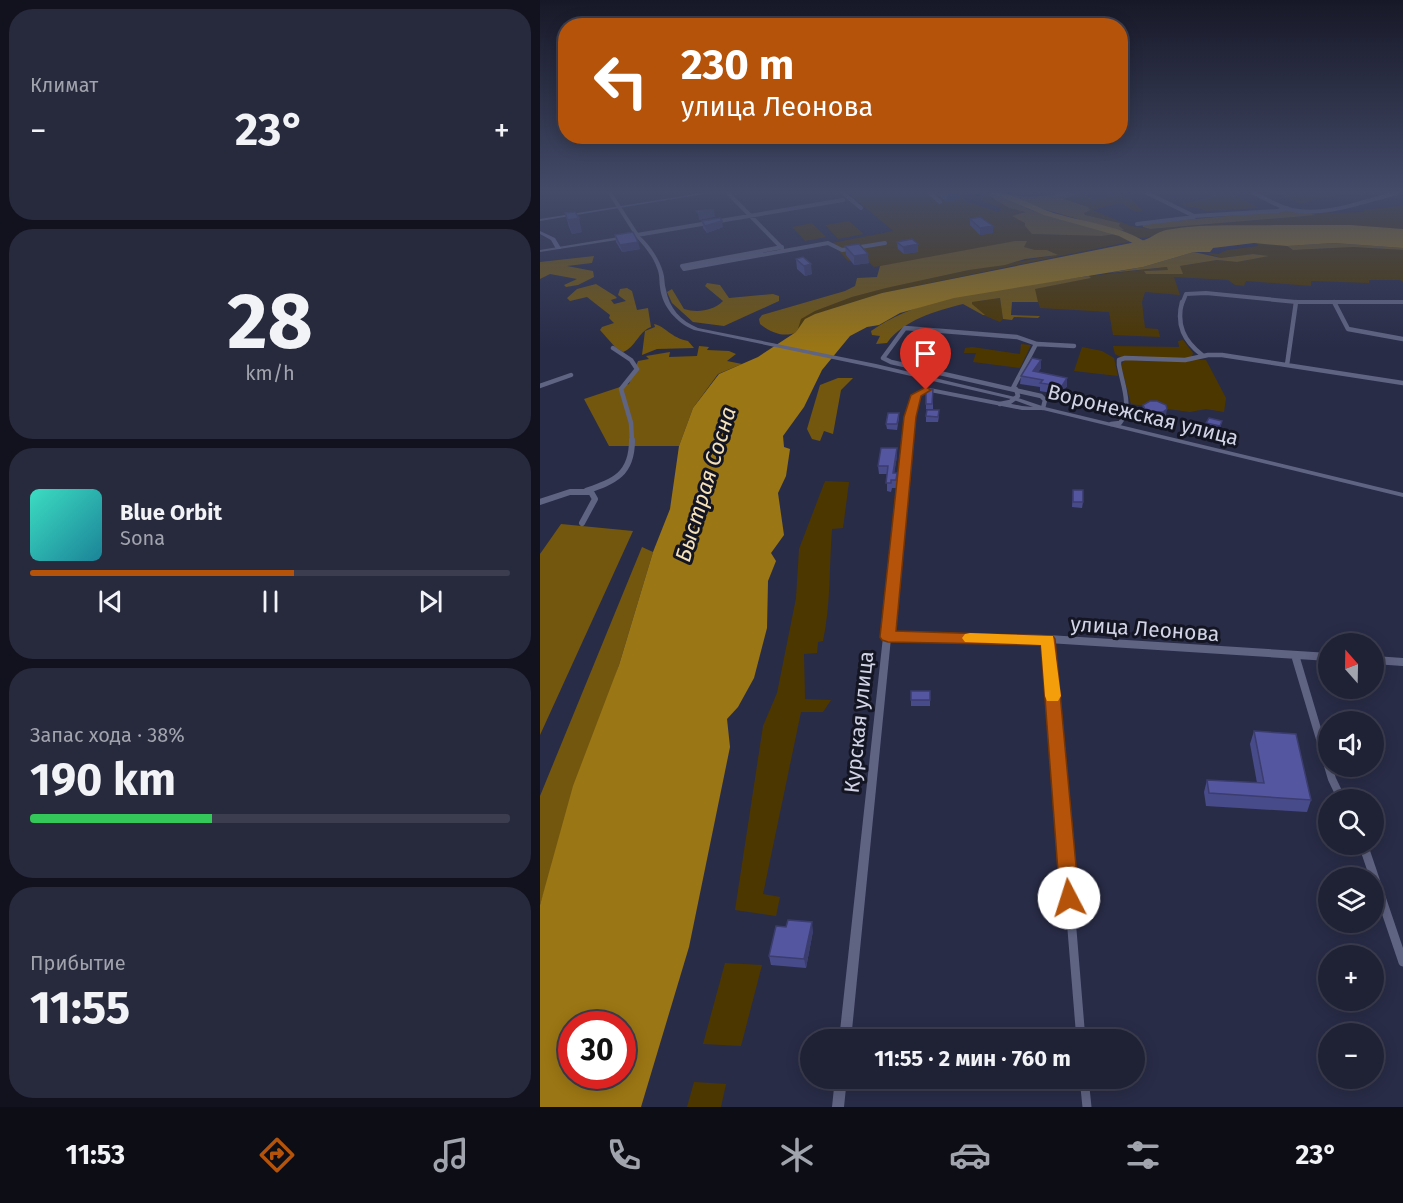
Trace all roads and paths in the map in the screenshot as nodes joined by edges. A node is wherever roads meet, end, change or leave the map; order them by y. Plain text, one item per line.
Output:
1 (556, 245) edge
2 (577, 245) edge
3 (644, 245) edge
4 (779, 245) edge
5 (816, 245) edge
6 (831, 245) edge
7 (875, 245) edge
8 (558, 248) junction
9 (783, 249) junction
10 (540, 251) edge
11 (1296, 302) junction
12 (1334, 302) junction
13 (1403, 302) edge
14 (1403, 339) edge
15 (1036, 344) junction
16 (1074, 346) dead end
17 (613, 348) dead end
18 (1202, 355) junction
19 (1287, 365) junction
20 (571, 375) dead end
21 (1403, 382) edge
22 (540, 386) edge
23 (1015, 388) junction
24 (1013, 398) junction
25 (1000, 404) junction
26 (1043, 408) junction
27 (1111, 424) junction
28 (586, 491) junction
29 (1403, 495) edge
30 (540, 502) edge
31 (582, 523) dead end
32 (888, 637) junction
33 (1048, 639) junction
34 (1295, 655) junction
35 (1318, 656) edge
36 (1384, 661) edge
37 (1403, 662) edge
38 (1337, 789) edge
39 (1368, 855) edge
40 (1403, 962) edge
41 (846, 1029) edge
42 (1080, 1029) edge
43 (840, 1089) edge
44 (1085, 1089) edge
45 (838, 1107) edge
46 (1087, 1107) edge

1 - 8 main road
2 - 8 street
3 - 24 street, Воронежская улица
4 - 9 street
5 - 9 street
6 - 7 street
8 - 10 street
9 - 9 street
11 - 12 street
11 - 18 street
11 - 19 street
12 - 13 street
12 - 14 street
15 - 16 street
15 - 23 street
15 - 23 street
17 - 28 street
18 - 19 street
18 - 27 street
19 - 21 street
20 - 22 street
23 - 24 street
23 - 26 street
24 - 25 street
24 - 26 street, Воронежская улица
25 - 26 street, Курская улица
25 - 32 street, Курская улица
26 - 27 street, Воронежская улица
27 - 29 street, Воронежская улица
28 - 30 street
28 - 31 street
32 - 33 street, улица Леонова
32 - 41 street, Курская улица
33 - 34 street, улица Леонова
33 - 42 street
34 - 35 street, улица Леонова
34 - 38 street
36 - 37 street
39 - 40 street
43 - 45 street
44 - 46 street

